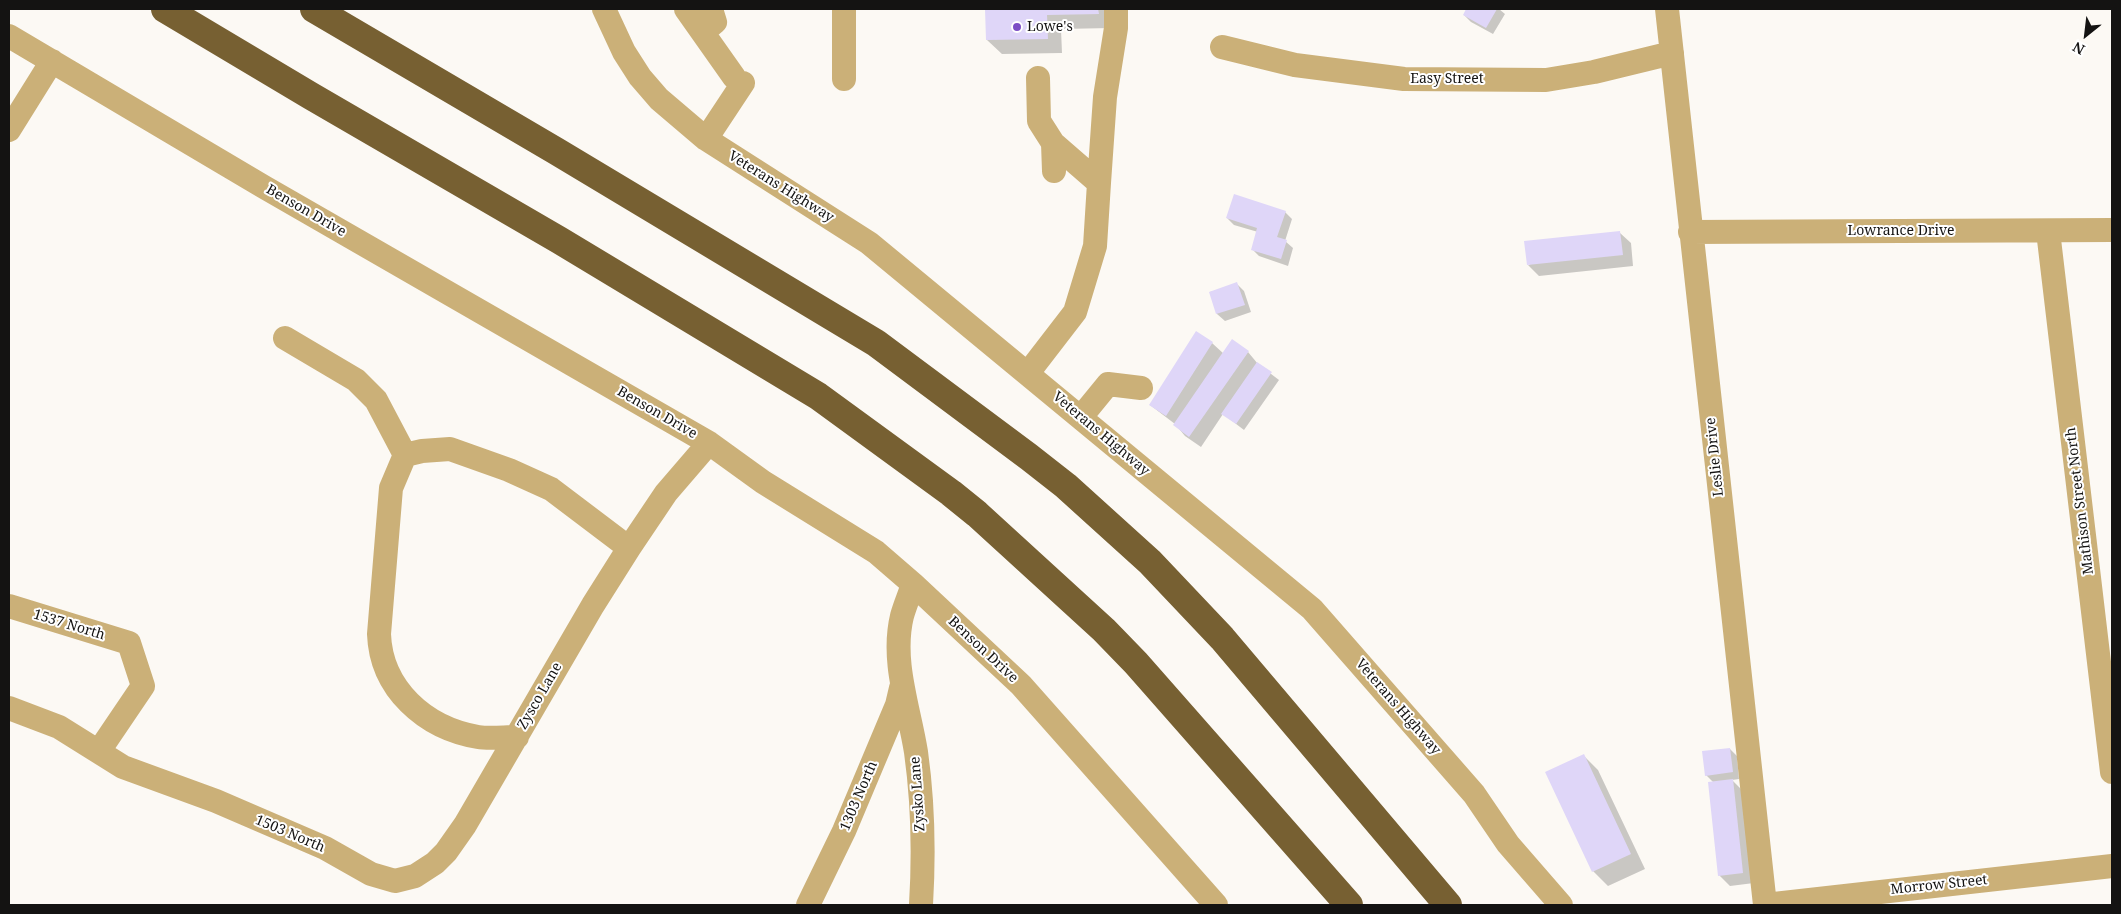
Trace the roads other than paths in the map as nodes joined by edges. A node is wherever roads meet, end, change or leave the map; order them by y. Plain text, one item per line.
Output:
1 (150, 9) edge
2 (165, 9) edge
3 (314, 9) edge
4 (604, 9) edge
5 (686, 9) edge
6 (711, 9) edge
7 (844, 9) edge
8 (1116, 9) edge
9 (1667, 9) edge
10 (702, 32) junction
11 (9, 36) edge
12 (1222, 47) dead end
13 (1672, 53) junction
14 (52, 61) junction
15 (256, 62) junction
16 (1038, 78) dead end
17 (844, 79) dead end
18 (9, 130) edge
19 (706, 139) junction
20 (1054, 143) junction
21 (1054, 171) dead end
22 (1099, 183) junction
23 (2048, 230) junction
24 (2112, 230) edge
25 (1690, 232) junction
26 (285, 338) dead end
27 (1028, 373) junction
28 (1141, 388) dead end
29 (1081, 416) junction
30 (709, 443) junction
31 (405, 455) junction
32 (629, 548) junction
33 (913, 584) junction
34 (9, 606) edge
35 (902, 683) junction
36 (11, 711) edge
37 (516, 737) junction
38 (99, 751) junction
39 (2112, 772) edge
40 (2112, 866) edge
41 (808, 905) edge
42 (921, 905) edge
43 (1216, 905) edge
44 (1350, 905) edge
45 (1448, 905) edge
46 (1561, 905) edge
47 (1765, 905) edge

1 - 15 highway
2 - 15 highway
3 - 45 highway
4 - 19 street, Veterans Highway
5 - 10 street
6 - 10 street
7 - 17 street
8 - 22 street
9 - 13 street, Leslie Drive
10 - 19 street
11 - 14 street, Benson Drive
12 - 13 street, Easy Street
13 - 25 street, Leslie Drive
14 - 18 street
14 - 30 street, Benson Drive
15 - 44 highway
16 - 20 street
19 - 27 street, Veterans Highway
20 - 21 street
20 - 22 street
22 - 27 street
23 - 24 street, Lowrance Drive
23 - 25 street, Lowrance Drive
23 - 39 street, Mathison Street North
25 - 47 street, Leslie Drive
26 - 31 street
27 - 29 street, Veterans Highway
28 - 29 street
29 - 46 street, Veterans Highway
30 - 32 street, Zysco Lane
30 - 33 street, Benson Drive
31 - 32 street
31 - 37 street, Zysco Lane
32 - 37 street, Zysco Lane
33 - 35 street
33 - 43 street, Benson Drive
34 - 38 street, 1537 North
35 - 41 street, 1303 North
35 - 42 street, Zysko Lane
36 - 38 street, 1503 North
37 - 38 street, 1503 North
40 - 47 street, Morrow Street

